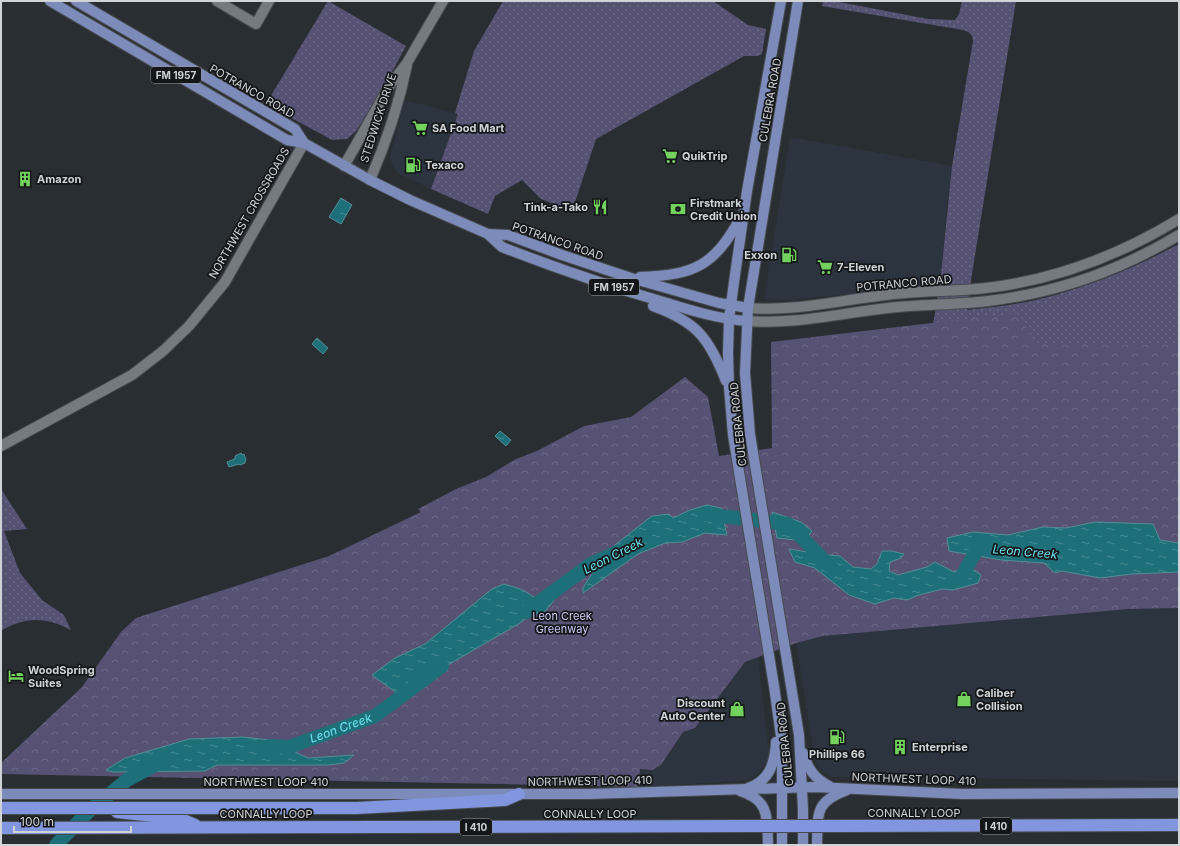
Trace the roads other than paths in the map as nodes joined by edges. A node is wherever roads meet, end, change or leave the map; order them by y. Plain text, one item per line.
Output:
1 (50, 1) edge
2 (76, 1) edge
3 (217, 1) edge
4 (269, 1) edge
5 (781, 1) edge
6 (798, 1) edge
7 (441, 2) edge
8 (407, 63) junction
9 (304, 143) junction
10 (344, 166) junction
11 (370, 180) junction
12 (745, 210) junction
13 (1179, 219) edge
14 (488, 234) junction
15 (1179, 235) edge
16 (1132, 245) junction
17 (1138, 257) junction
18 (631, 278) junction
19 (987, 288) junction
20 (628, 292) junction
21 (989, 301) junction
22 (731, 306) junction
23 (748, 308) junction
24 (729, 319) junction
25 (747, 321) junction
26 (729, 387) junction
27 (1, 446) edge
28 (778, 718) junction
29 (800, 743) junction
30 (831, 787) junction
31 (782, 788) junction
32 (802, 788) junction
33 (851, 789) junction
34 (736, 790) junction
35 (1179, 793) edge
36 (1, 794) edge
37 (519, 794) junction
38 (1, 808) edge
39 (179, 823) junction
40 (1179, 826) edge
41 (1, 828) edge
42 (768, 845) edge
43 (782, 845) edge
44 (803, 845) edge
45 (817, 845) edge

1 - 9 main road, FM 1957
2 - 9 main road, POTRANCO ROAD / FM 1957
3 - 4 street
5 - 12 main road, CULEBRA ROAD
6 - 23 main road, CULEBRA ROAD
7 - 8 street, STEDWICK DRIVE
8 - 10 street, STEDWICK DRIVE
8 - 11 street, STEDWICK DRIVE
9 - 10 main road, FM 1957
9 - 27 street, NORTHWEST CROSSROADS
10 - 11 main road, FM 1957
11 - 14 main road, FM 1957
12 - 18 main road
12 - 22 main road, CULEBRA ROAD
13 - 16 street, POTRANCO ROAD
14 - 18 main road, POTRANCO ROAD / FM 1957
14 - 20 main road, FM 1957
15 - 17 street
16 - 17 street
16 - 19 street, POTRANCO ROAD
17 - 21 street
18 - 22 main road, POTRANCO ROAD / FM 1957
19 - 21 street
19 - 23 street, POTRANCO ROAD
20 - 24 main road, FM 1957
20 - 26 main road
21 - 25 street
22 - 23 main road, POTRANCO ROAD / FM 1957
22 - 24 main road, CULEBRA ROAD
23 - 25 main road, CULEBRA ROAD
24 - 25 main road, FM 1957
24 - 26 main road, CULEBRA ROAD
25 - 29 main road, CULEBRA ROAD
26 - 28 main road, CULEBRA ROAD
28 - 31 main road, CULEBRA ROAD
28 - 34 main road
29 - 30 main road
29 - 32 main road, CULEBRA ROAD
30 - 32 main road, NORTHWEST LOOP 410
30 - 33 main road, NORTHWEST LOOP 410
31 - 32 main road, NORTHWEST LOOP 410
31 - 34 main road, NORTHWEST LOOP 410
31 - 43 main road, CULEBRA ROAD
32 - 44 main road, CULEBRA ROAD
33 - 35 main road, NORTHWEST LOOP 410
33 - 45 main road
34 - 37 main road, NORTHWEST LOOP 410
34 - 42 main road
36 - 37 main road, NORTHWEST LOOP 410
37 - 38 highway, bridge
38 - 39 highway, bridge
39 - 40 highway, CONNALLY LOOP / I 410, bridge
39 - 41 highway

